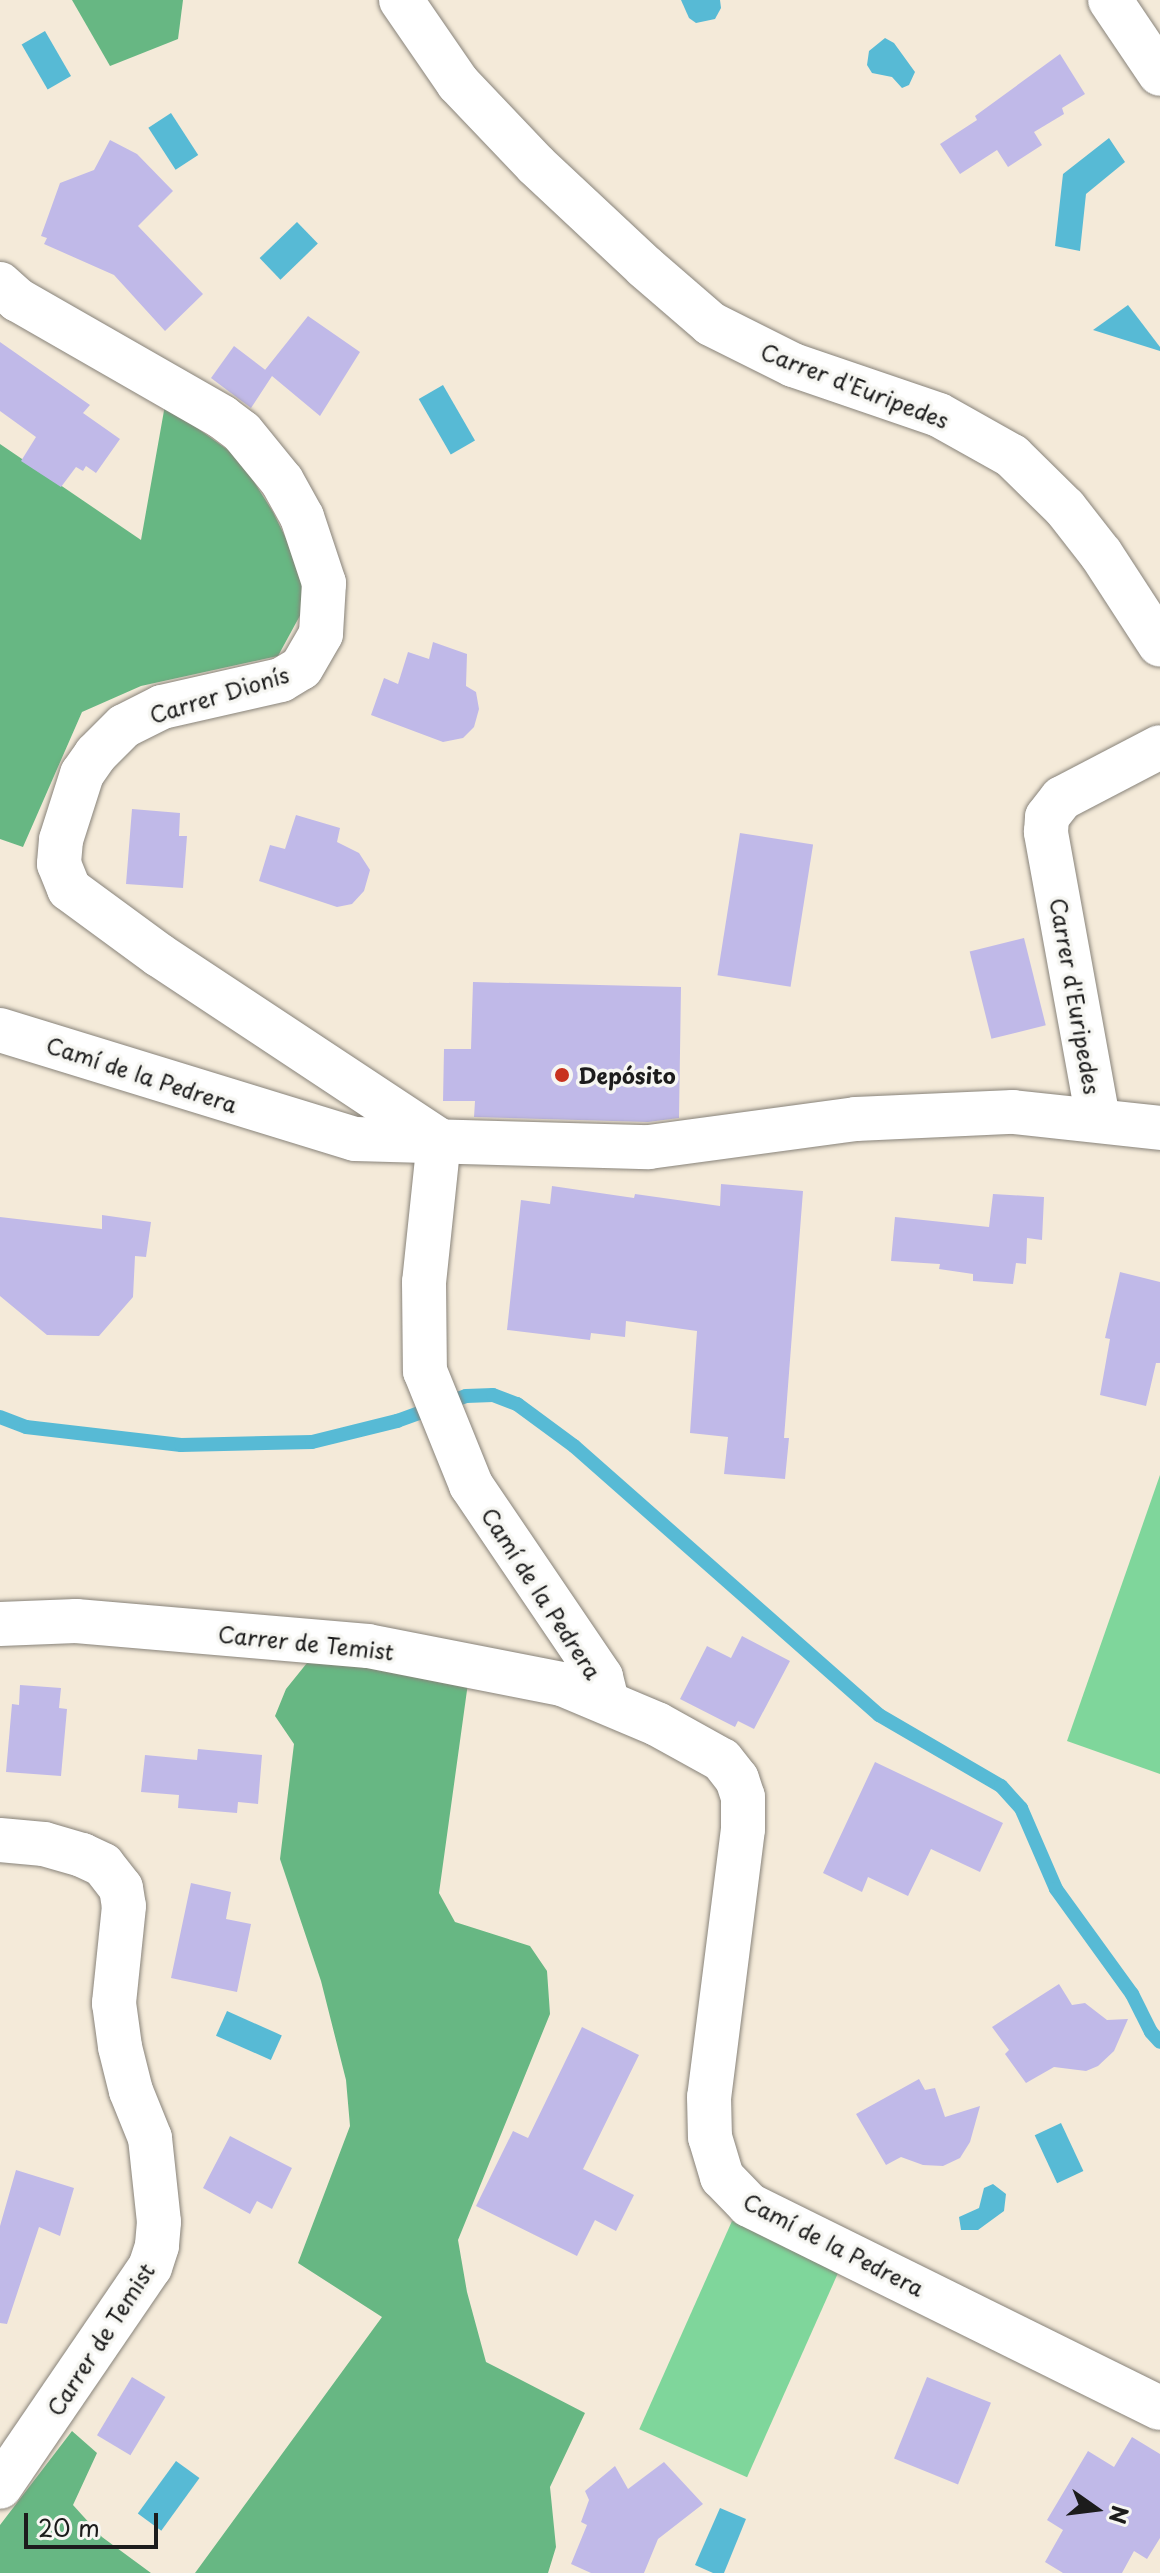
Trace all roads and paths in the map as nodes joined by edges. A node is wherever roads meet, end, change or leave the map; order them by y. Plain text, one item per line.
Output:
1 (401, 0) edge
2 (1110, 0) edge
3 (1160, 74) edge
4 (0, 284) edge
5 (1160, 645) edge
6 (1160, 747) edge
7 (0, 1030) edge
8 (1098, 1119) junction
9 (1160, 1128) edge
10 (439, 1140) junction
11 (0, 1624) edge
12 (607, 1701) junction
13 (0, 1840) edge
14 (1160, 2408) edge
15 (0, 2487) edge

1 - 5 street, Carrer d'Euripedes
2 - 3 street
4 - 10 street, Carrer Dionís
6 - 8 street, Carrer d'Euripedes
7 - 10 street, Camí de la Pedrera
8 - 9 street
8 - 10 street
10 - 12 street, Camí de la Pedrera
11 - 12 street, Carrer de Temist
12 - 14 street, Camí de la Pedrera
13 - 15 street, Carrer de Temist

